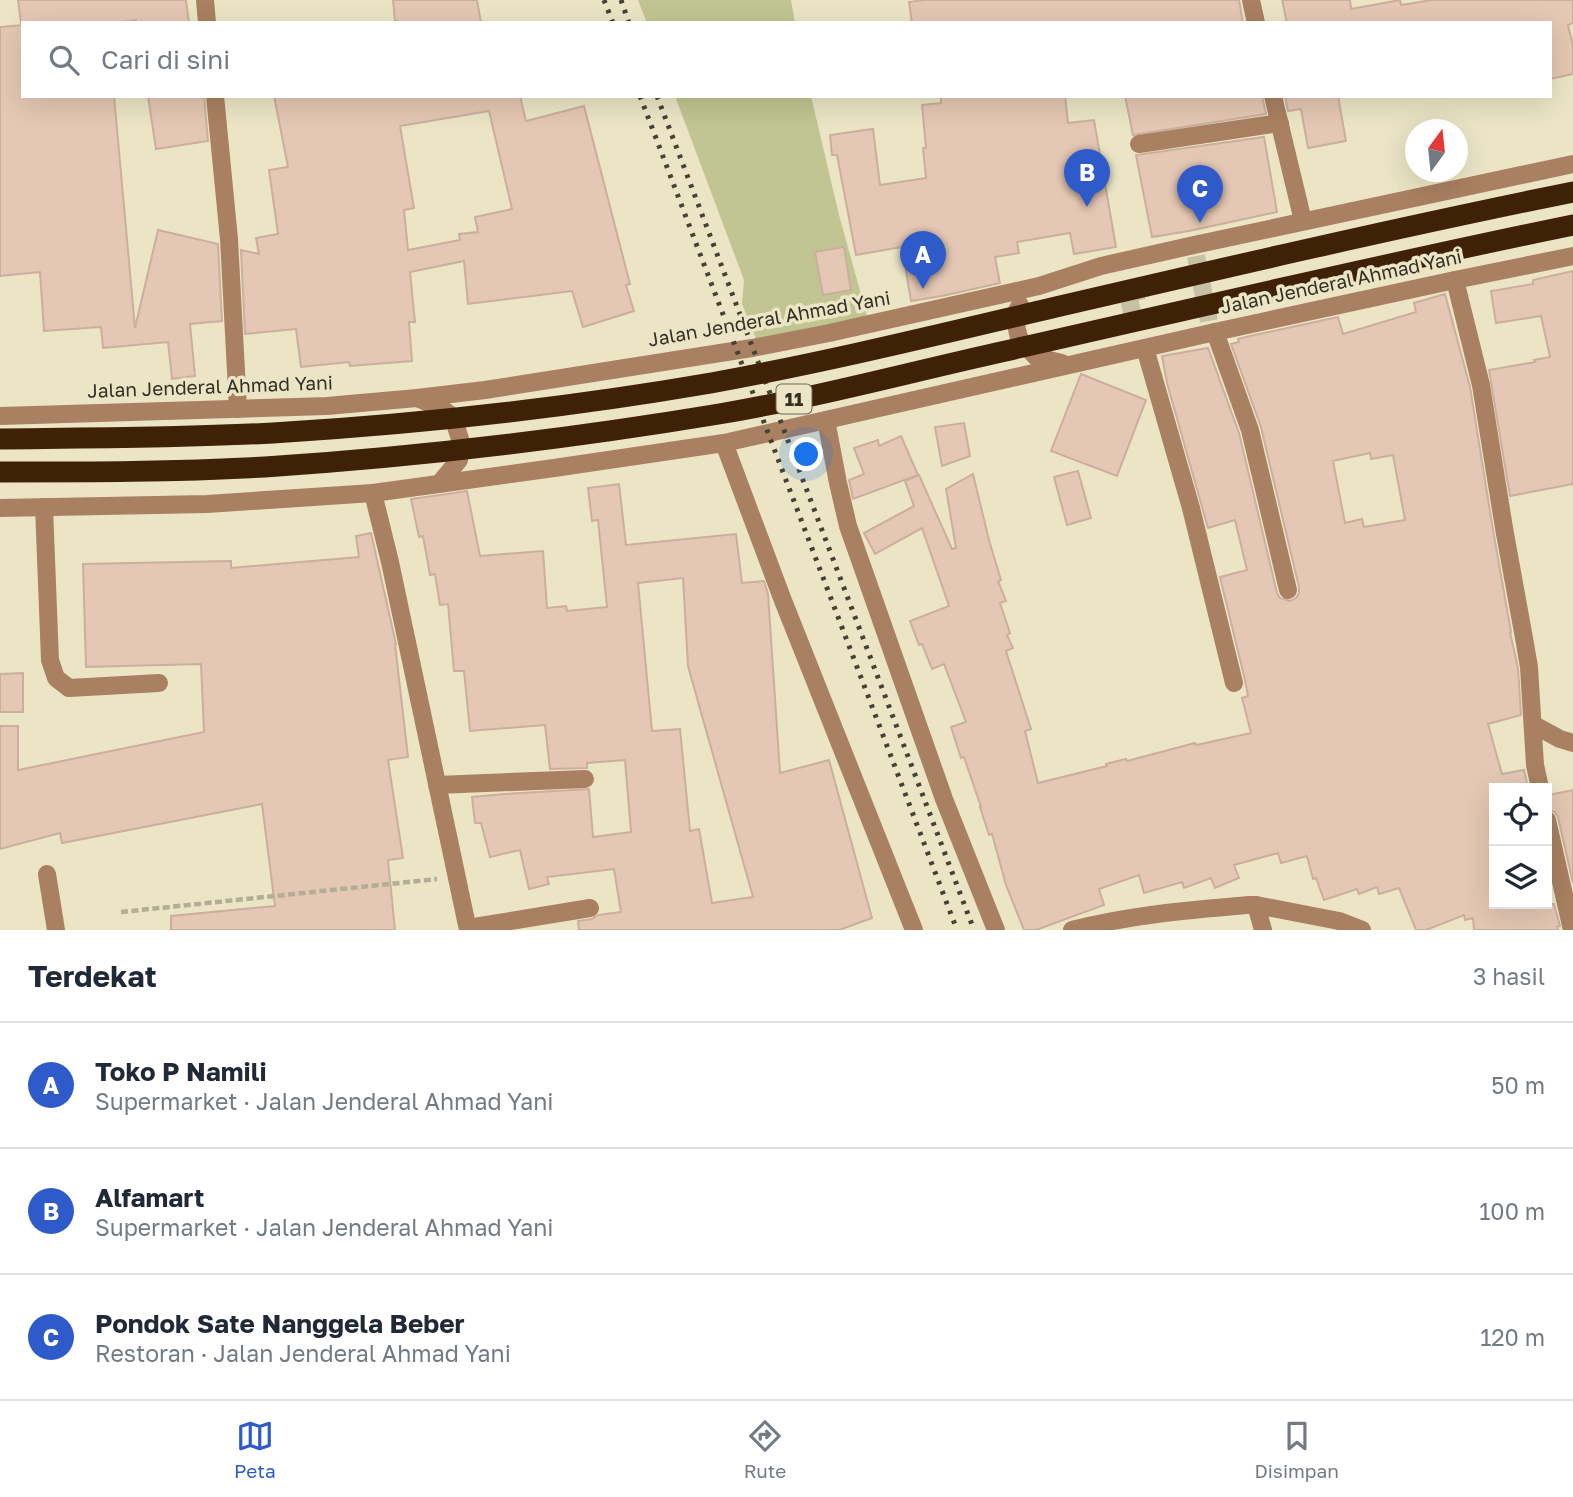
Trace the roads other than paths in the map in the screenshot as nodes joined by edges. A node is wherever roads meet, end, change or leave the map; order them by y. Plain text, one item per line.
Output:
1 (205, 0) edge
2 (1251, 0) edge
3 (207, 21) edge
4 (1256, 21) edge
5 (215, 98) edge
6 (1274, 98) edge
7 (1280, 123) junction
8 (1139, 144) dead end
9 (1573, 164) edge
10 (1573, 192) edge
11 (1303, 221) junction
12 (1573, 225) edge
13 (1573, 256) edge
14 (1455, 280) junction
15 (1039, 286) junction
16 (1212, 329) junction
17 (1141, 345) junction
18 (1069, 365) junction
19 (417, 398) junction
20 (239, 409) junction
21 (0, 415) edge
22 (826, 420) junction
23 (0, 439) edge
24 (724, 443) junction
25 (0, 472) edge
26 (439, 484) junction
27 (373, 493) junction
28 (44, 507) junction
29 (0, 508) edge
30 (1288, 590) dead end
31 (159, 683) dead end
32 (1234, 683) dead end
33 (1534, 725) junction
34 (1573, 743) edge
35 (584, 779) dead end
36 (1539, 783) edge
37 (437, 785) junction
38 (1552, 842) edge
39 (47, 874) dead end
40 (1256, 905) junction
41 (590, 908) dead end
42 (468, 929) edge
43 (56, 930) edge
44 (914, 930) edge
45 (996, 930) edge
46 (1072, 930) edge
47 (1263, 930) edge
48 (1362, 930) edge
49 (1572, 930) edge

1 - 3 street
2 - 4 street
5 - 20 street
6 - 7 street
7 - 8 street
7 - 11 street
9 - 11 street, Jalan Jenderal Ahmad Yani
10 - 23 highway, Jalan Jenderal Ahmad Yani / 11, bridge
11 - 15 street, Jalan Jenderal Ahmad Yani
12 - 25 highway, Jalan Jenderal Ahmad Yani / 11, bridge
13 - 14 street, Jalan Jenderal Ahmad Yani
14 - 16 street, Jalan Jenderal Ahmad Yani
14 - 33 street
15 - 18 street
15 - 19 street, Jalan Jenderal Ahmad Yani
16 - 17 street, Jalan Jenderal Ahmad Yani
16 - 30 street
17 - 18 street, Jalan Jenderal Ahmad Yani
17 - 32 street
18 - 22 street, Jalan Jenderal Ahmad Yani
19 - 20 street, Jalan Jenderal Ahmad Yani
19 - 26 street
20 - 21 street, Jalan Jenderal Ahmad Yani
22 - 24 street, Jalan Jenderal Ahmad Yani
22 - 45 street
24 - 26 street, Jalan Jenderal Ahmad Yani
24 - 44 street
26 - 27 street, Jalan Jenderal Ahmad Yani
27 - 28 street, Jalan Jenderal Ahmad Yani
27 - 37 street
28 - 29 street, Jalan Jenderal Ahmad Yani
28 - 31 street
33 - 34 street
33 - 36 street
35 - 37 street
37 - 42 street
38 - 49 street
39 - 43 street
40 - 46 street
40 - 47 street
40 - 48 street
41 - 42 street

